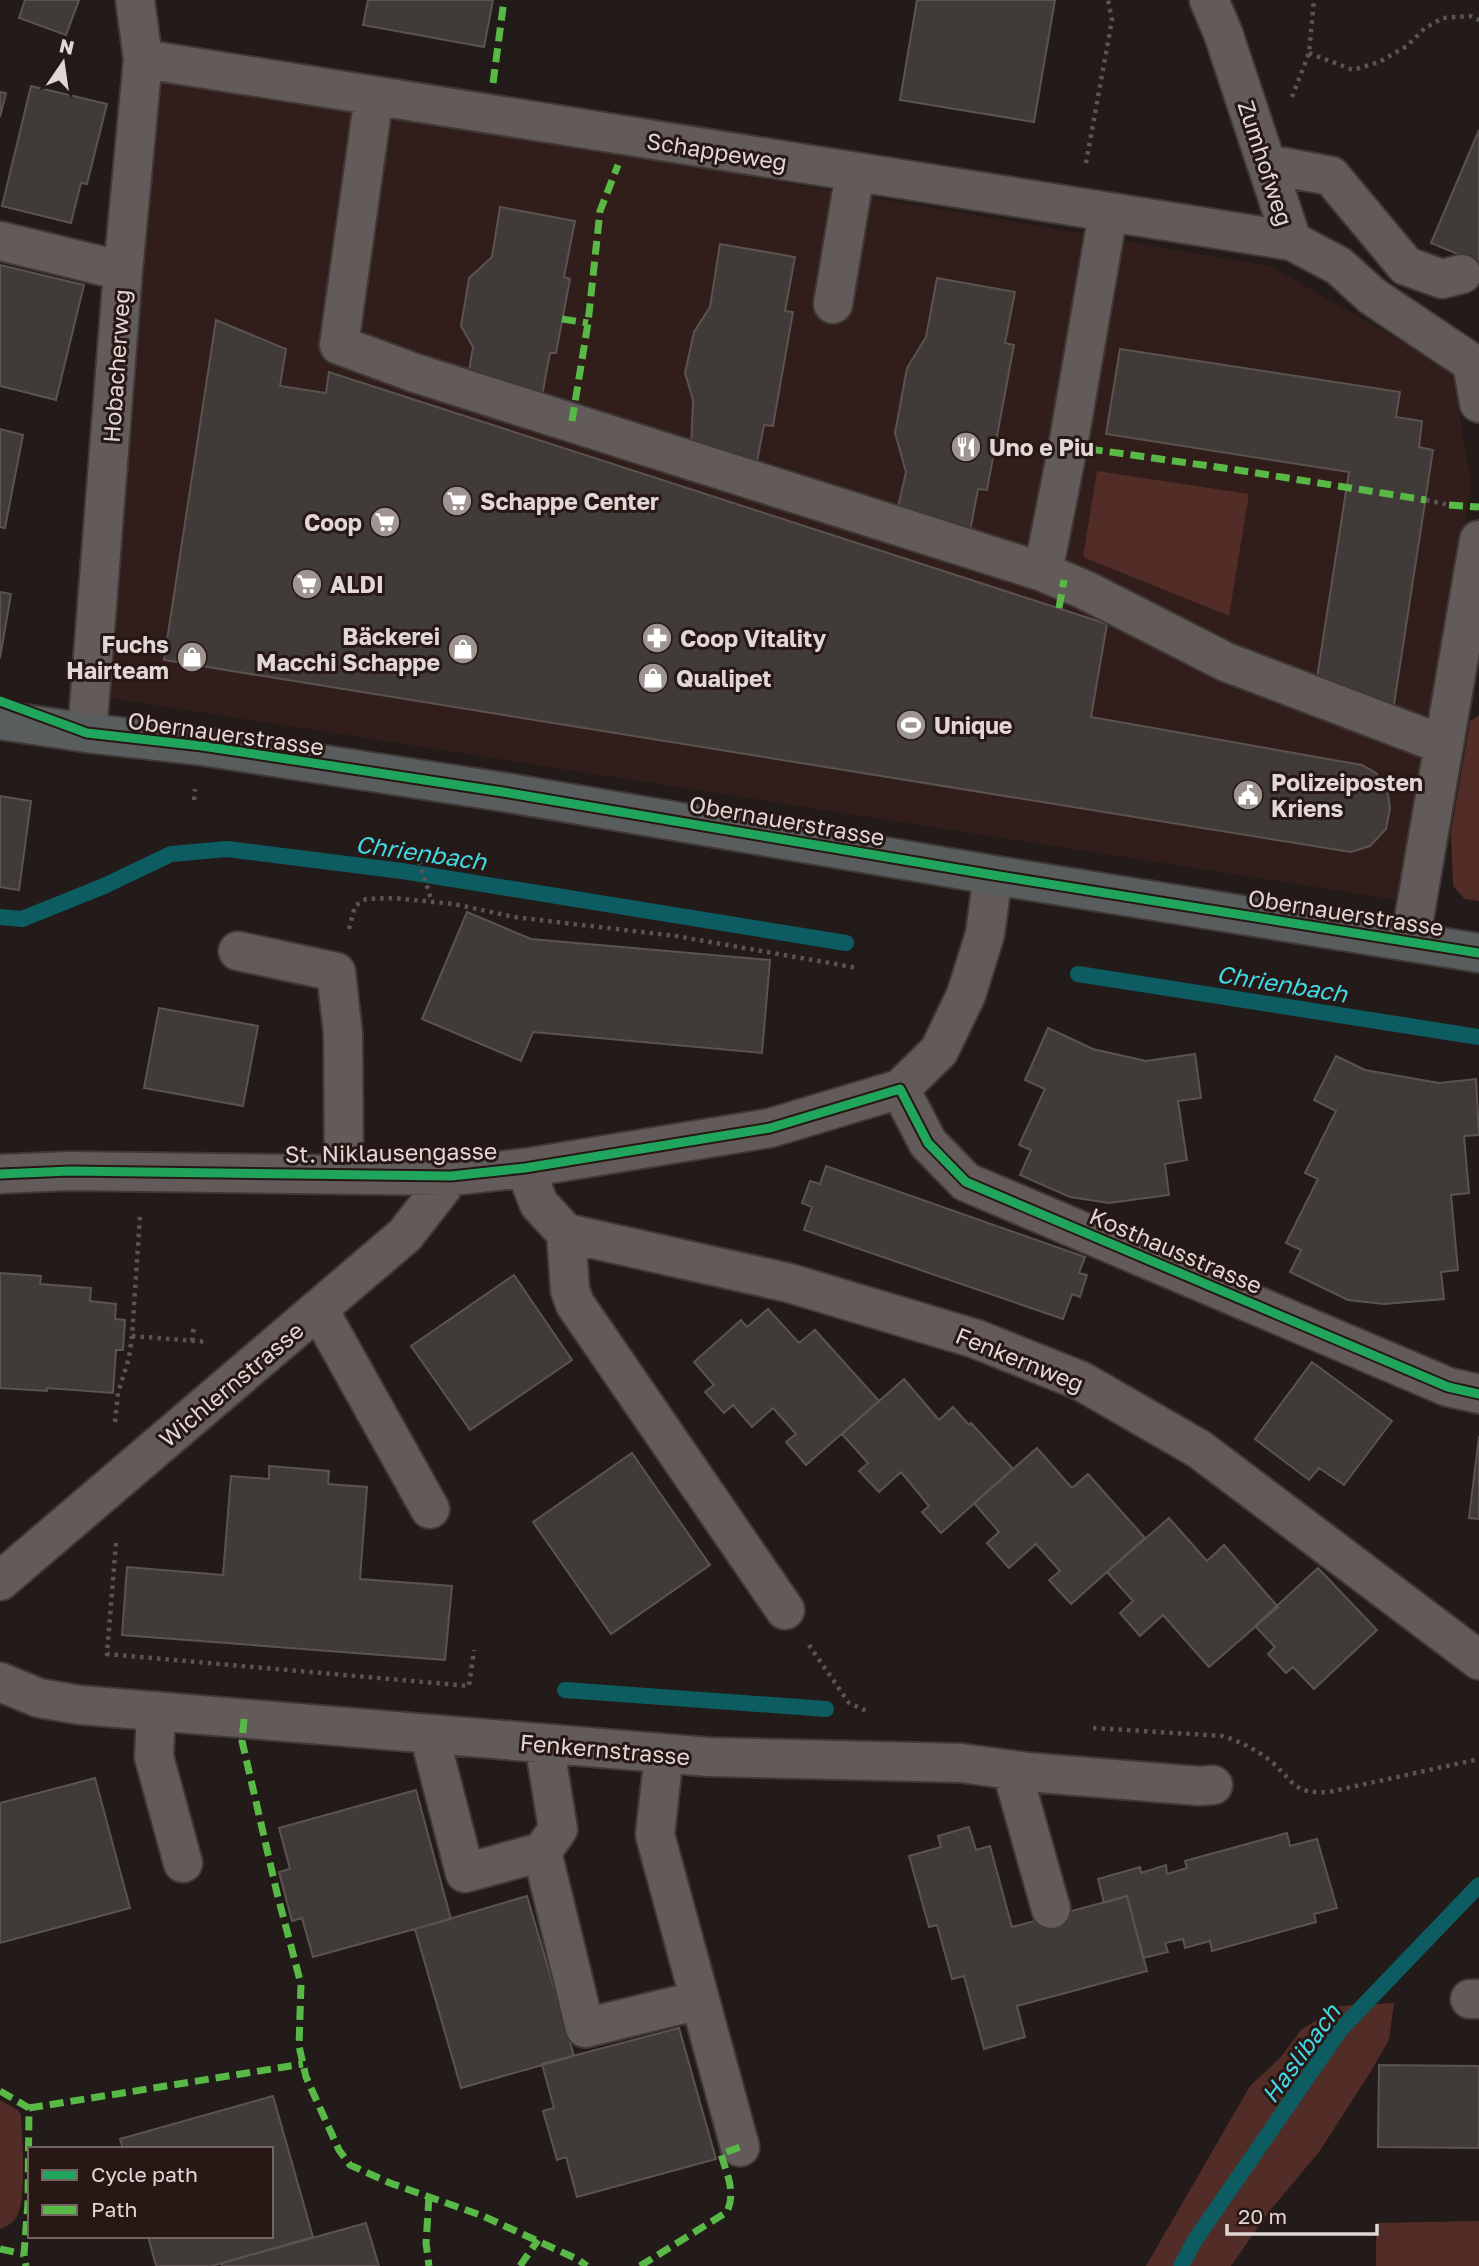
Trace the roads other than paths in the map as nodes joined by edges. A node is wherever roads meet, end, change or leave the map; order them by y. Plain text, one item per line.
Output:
1 (135, 0) edge
2 (1209, 0) edge
3 (143, 59) junction
4 (374, 96) junction
5 (1267, 164) junction
6 (855, 173) junction
7 (1108, 213) junction
8 (0, 241) edge
9 (1292, 241) junction
10 (123, 271) junction
11 (1462, 274) dead end
12 (833, 304) dead end
13 (1479, 402) edge
14 (1479, 540) edge
15 (1043, 572) junction
16 (0, 720) edge
17 (88, 733) junction
18 (1444, 745) junction
19 (993, 875) junction
20 (1410, 942) junction
21 (238, 951) dead end
22 (1479, 953) edge
23 (900, 1089) junction
24 (525, 1168) junction
25 (0, 1174) edge
26 (344, 1175) junction
27 (451, 1175) junction
28 (566, 1233) junction
29 (318, 1310) junction
30 (1479, 1394) edge
31 (430, 1508) dead end
32 (0, 1581) edge
33 (785, 1610) dead end
34 (1479, 1660) edge
35 (0, 1682) edge
36 (156, 1711) junction
37 (429, 1734) junction
38 (544, 1743) junction
39 (664, 1754) junction
40 (1012, 1771) junction
41 (1213, 1785) dead end
42 (542, 1852) junction
43 (183, 1863) dead end
44 (1051, 1909) dead end
45 (700, 2000) junction
46 (740, 2147) dead end

1 - 3 street, Hobacherweg
2 - 5 street, Zumhofweg
3 - 4 street, Schappeweg
3 - 10 street, Hobacherweg
4 - 6 street, Schappeweg
4 - 15 street
5 - 9 street, Zumhofweg
5 - 11 street
6 - 7 street, Schappeweg
6 - 12 street
7 - 9 street, Schappeweg
7 - 15 street
8 - 10 street
9 - 13 street, Zumhofweg
10 - 17 street, Hobacherweg
14 - 18 street
15 - 18 street
16 - 17 main road, Obernauerstrasse
17 - 19 main road, Obernauerstrasse
18 - 20 street
19 - 20 main road, Obernauerstrasse
19 - 23 street, St. Niklausengasse
20 - 22 main road, Obernauerstrasse
21 - 26 street
23 - 24 street, St. Niklausengasse
23 - 30 street, Kosthausstrasse
24 - 27 street, St. Niklausengasse
24 - 28 street
25 - 26 street, St. Niklausengasse
26 - 27 street, St. Niklausengasse
27 - 29 street, Wichlernstrasse
28 - 33 street
28 - 34 street, Fenkernweg
29 - 31 street
29 - 32 street, Wichlernstrasse
35 - 36 street, Fenkernstrasse
36 - 37 street, Fenkernstrasse
36 - 43 street
37 - 38 street, Fenkernstrasse
37 - 42 street
38 - 39 street, Fenkernstrasse
38 - 42 street
39 - 40 street, Fenkernstrasse
39 - 45 street
40 - 41 street, Fenkernstrasse
40 - 44 street
42 - 45 street
45 - 46 street

